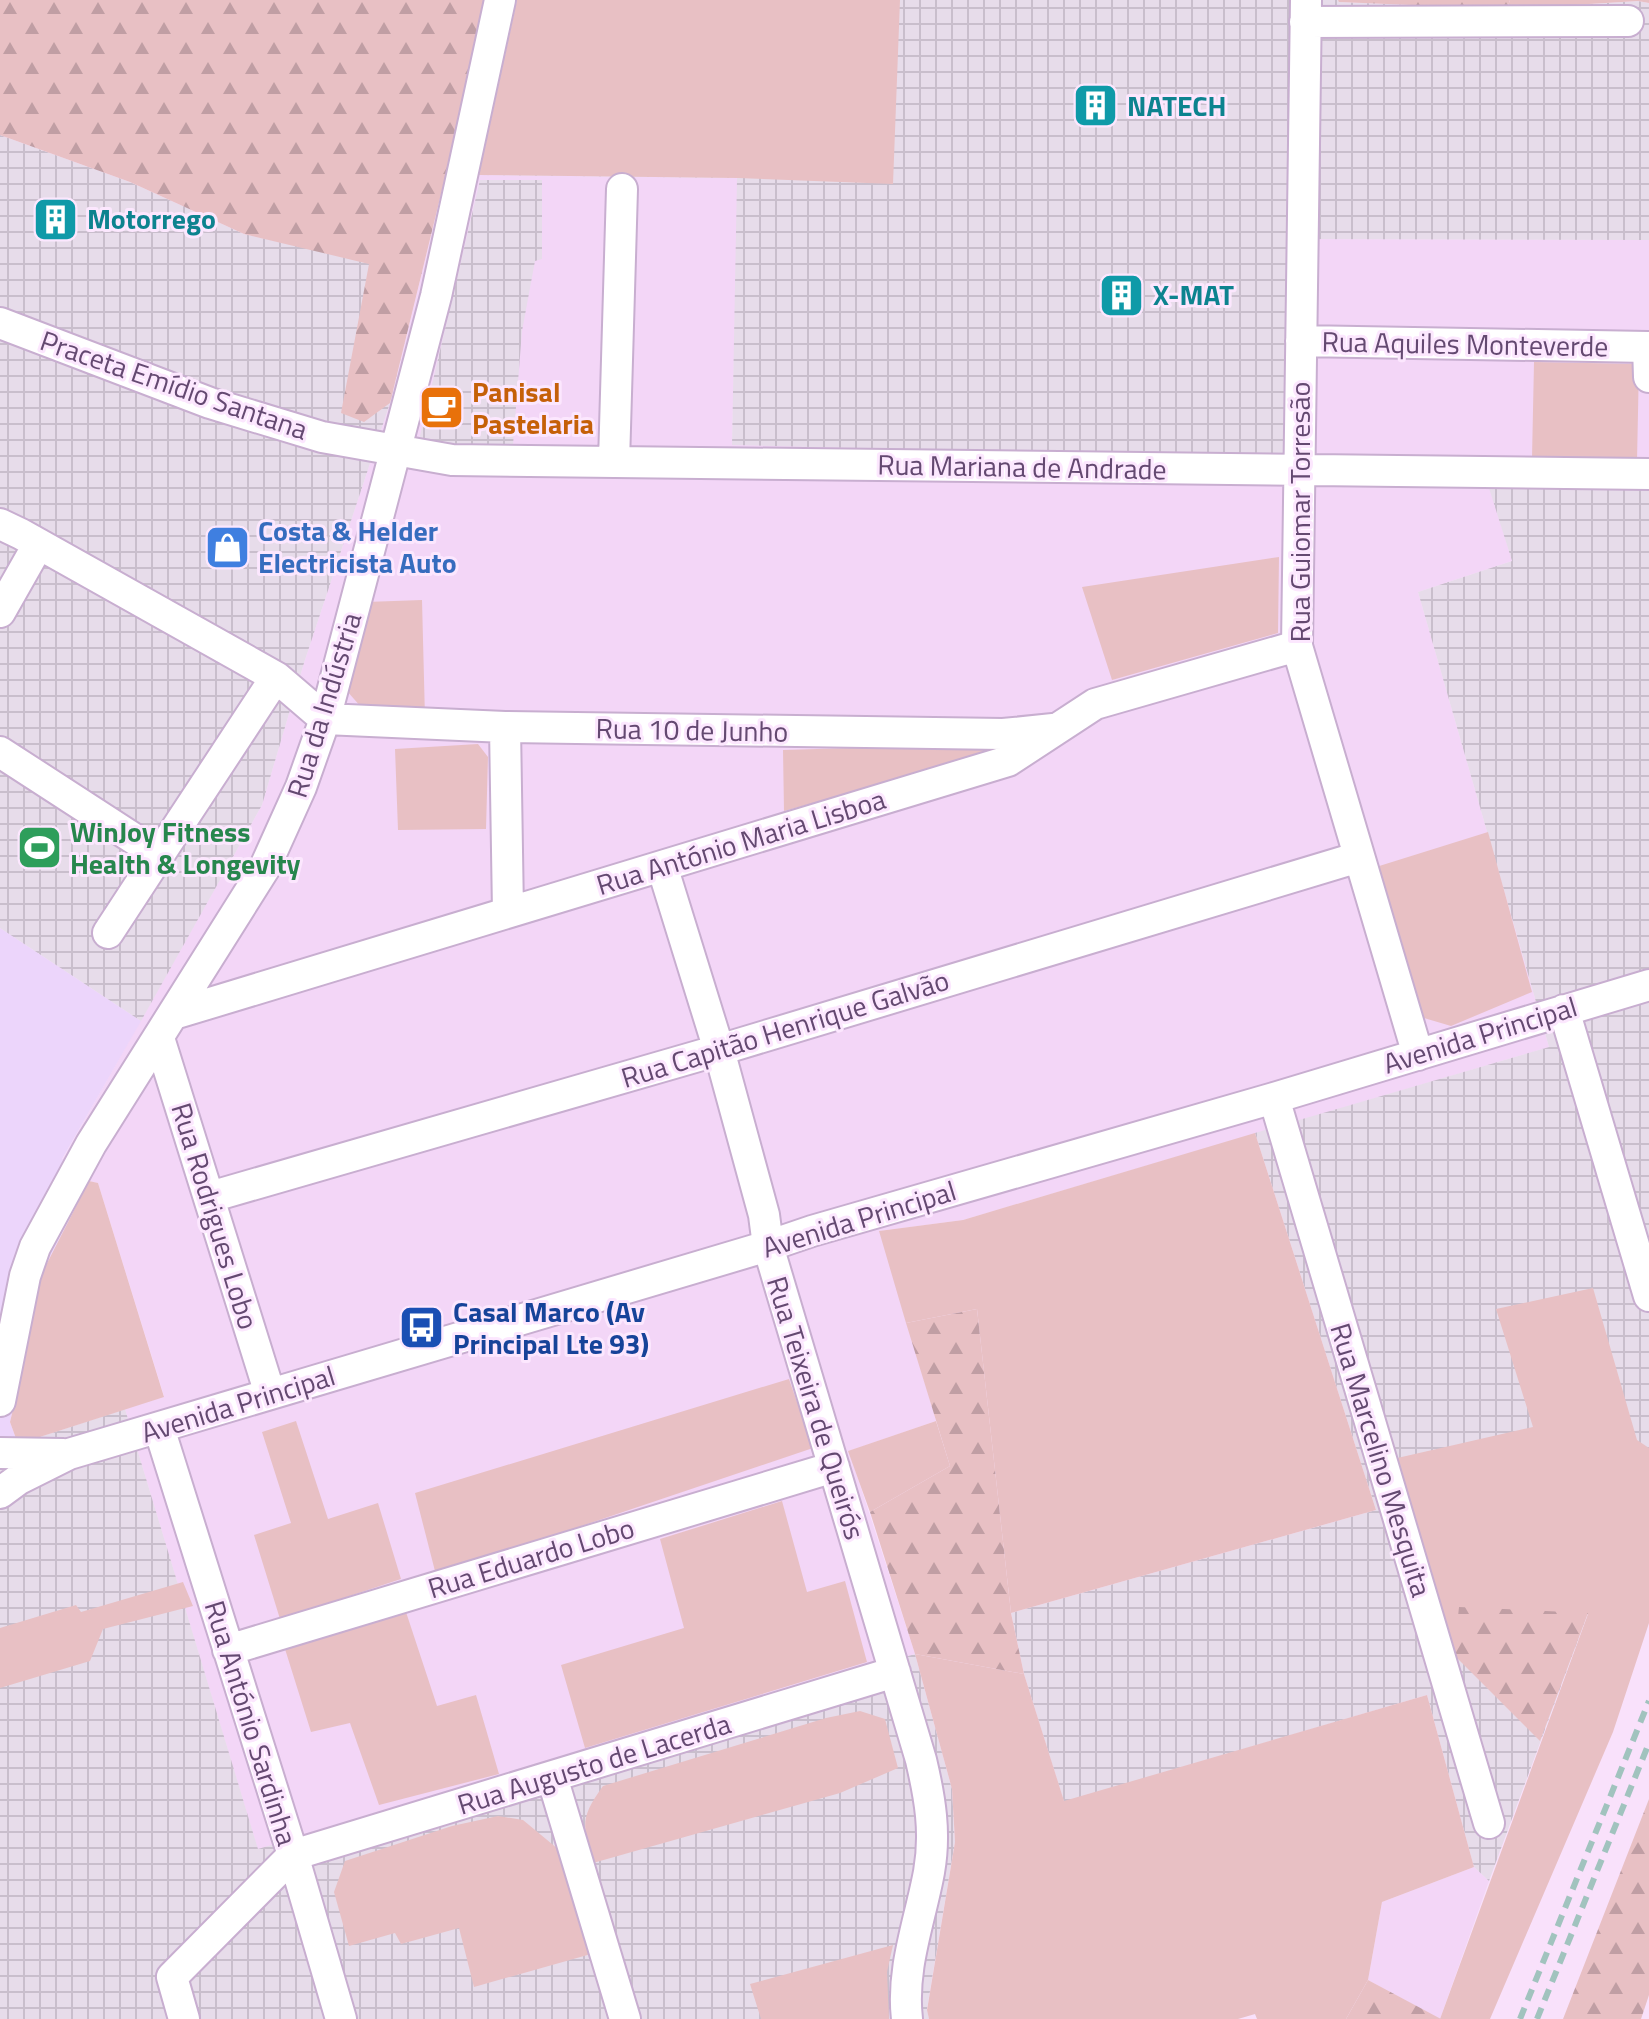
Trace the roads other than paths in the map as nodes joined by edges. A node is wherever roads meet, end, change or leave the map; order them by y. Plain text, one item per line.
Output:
1 (500, 0) edge
2 (1305, 11) edge
3 (1628, 21) dead end
4 (622, 189) dead end
5 (0, 323) edge
6 (1301, 341) junction
7 (1649, 377) edge
8 (396, 449) junction
9 (614, 462) junction
10 (1299, 471) junction
11 (1649, 474) edge
12 (0, 524) edge
13 (38, 545) junction
14 (0, 612) edge
15 (1297, 646) junction
16 (276, 677) junction
17 (325, 719) junction
18 (505, 727) junction
19 (1059, 728) junction
20 (0, 752) edge
21 (159, 855) junction
22 (1359, 857) junction
23 (662, 866) junction
24 (508, 912) junction
25 (108, 933) dead end
26 (1649, 985) edge
27 (1564, 1010) junction
28 (166, 1026) junction
29 (719, 1050) junction
30 (1418, 1055) junction
31 (1274, 1098) junction
32 (210, 1197) junction
33 (768, 1246) junction
34 (1649, 1296) edge
35 (270, 1394) junction
36 (0, 1401) edge
37 (159, 1428) junction
38 (0, 1453) edge
39 (69, 1454) junction
40 (834, 1467) junction
41 (0, 1493) edge
42 (228, 1650) junction
43 (895, 1672) junction
44 (552, 1777) junction
45 (1489, 1823) dead end
46 (293, 1855) junction
47 (184, 2019) edge
48 (341, 2019) edge
49 (625, 2019) edge
50 (907, 2019) edge

1 - 8 street, Rua da Indústria
2 - 3 street
2 - 6 street, Rua Guiomar Torresão
4 - 9 street
5 - 8 street, Praceta Emídio Santana
6 - 7 street, Rua Aquiles Monteverde
6 - 10 street, Rua Guiomar Torresão
8 - 9 street, Rua Mariana de Andrade
8 - 17 street, Rua da Indústria
9 - 10 street, Rua Mariana de Andrade
10 - 11 street, Rua Mariana de Andrade
10 - 15 street, Rua Guiomar Torresão
12 - 13 street
13 - 14 street
13 - 16 street
15 - 19 street, Rua António Maria Lisboa
15 - 22 street, Rua Guiomar Torresão
16 - 17 street
16 - 21 street
17 - 18 street, Rua 10 de Junho
17 - 28 street, Rua da Indústria
18 - 19 street, Rua 10 de Junho
18 - 24 street
19 - 23 street, Rua António Maria Lisboa
20 - 21 street
21 - 25 street
22 - 29 street, Rua Capitão Henrique Galvão
22 - 30 street, Rua Guiomar Torresão
23 - 24 street, Rua António Maria Lisboa
23 - 29 street, Rua Teixeira de Queirós
24 - 28 street, Rua António Maria Lisboa
26 - 27 street, Avenida Principal
27 - 30 street, Avenida Principal
27 - 34 street
28 - 32 street, Rua Rodrigues Lobo
28 - 36 street, Rua da Indústria
29 - 32 street, Rua Capitão Henrique Galvão
29 - 33 street, Rua Teixeira de Queirós
30 - 31 street, Avenida Principal
31 - 33 street, Avenida Principal
31 - 45 street, Rua Marcelino Mesquita
32 - 35 street, Rua Rodrigues Lobo
33 - 35 street, Avenida Principal
33 - 40 street, Rua Teixeira de Queirós
35 - 37 street, Avenida Principal
37 - 39 street, Avenida Principal
37 - 42 street, Rua António Sardinha
38 - 39 street, Avenida Principal
39 - 41 street, Avenida Principal
40 - 42 street, Rua Eduardo Lobo
40 - 43 street, Rua Teixeira de Queirós
42 - 46 street, Rua António Sardinha
43 - 44 street, Rua Augusto de Lacerda
43 - 50 street, Rua Teixeira de Queirós
44 - 46 street, Rua Augusto de Lacerda
44 - 49 street
46 - 47 street
46 - 48 street, Rua António Sardinha

